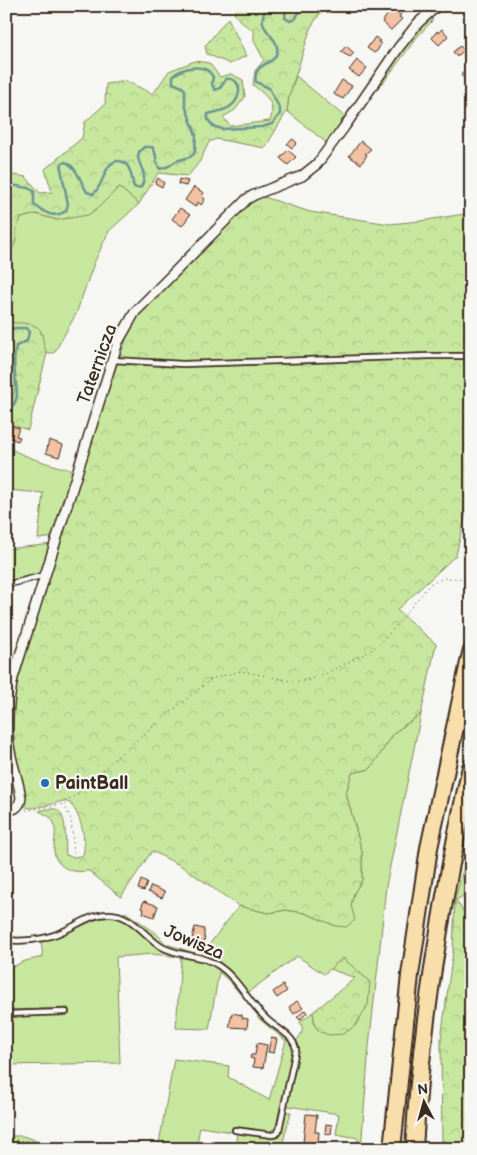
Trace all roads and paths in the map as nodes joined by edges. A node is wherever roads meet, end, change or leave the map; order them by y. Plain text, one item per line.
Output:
1 (437, 6) edge
2 (471, 356) edge
3 (113, 360) junction
4 (46, 574) junction
5 (471, 579) edge
6 (6, 585) edge
7 (471, 653) edge
8 (471, 766) edge
9 (63, 804) junction
10 (18, 806) junction
11 (6, 810) edge
12 (74, 853) dead end
13 (6, 940) edge
14 (66, 1012) dead end
15 (6, 1014) edge
16 (235, 1130) dead end
17 (6, 1138) edge
18 (55, 1149) edge
19 (392, 1149) edge
20 (414, 1149) edge

1 - 3 street, Taternicza
2 - 3 lane
3 - 4 street, Taternicza
4 - 6 lane
4 - 10 street, Taternicza
5 - 9 path
7 - 19 highway
8 - 20 highway
9 - 10 path
9 - 12 path
10 - 11 street
13 - 16 lane, Jowisza
14 - 15 lane
17 - 18 path

